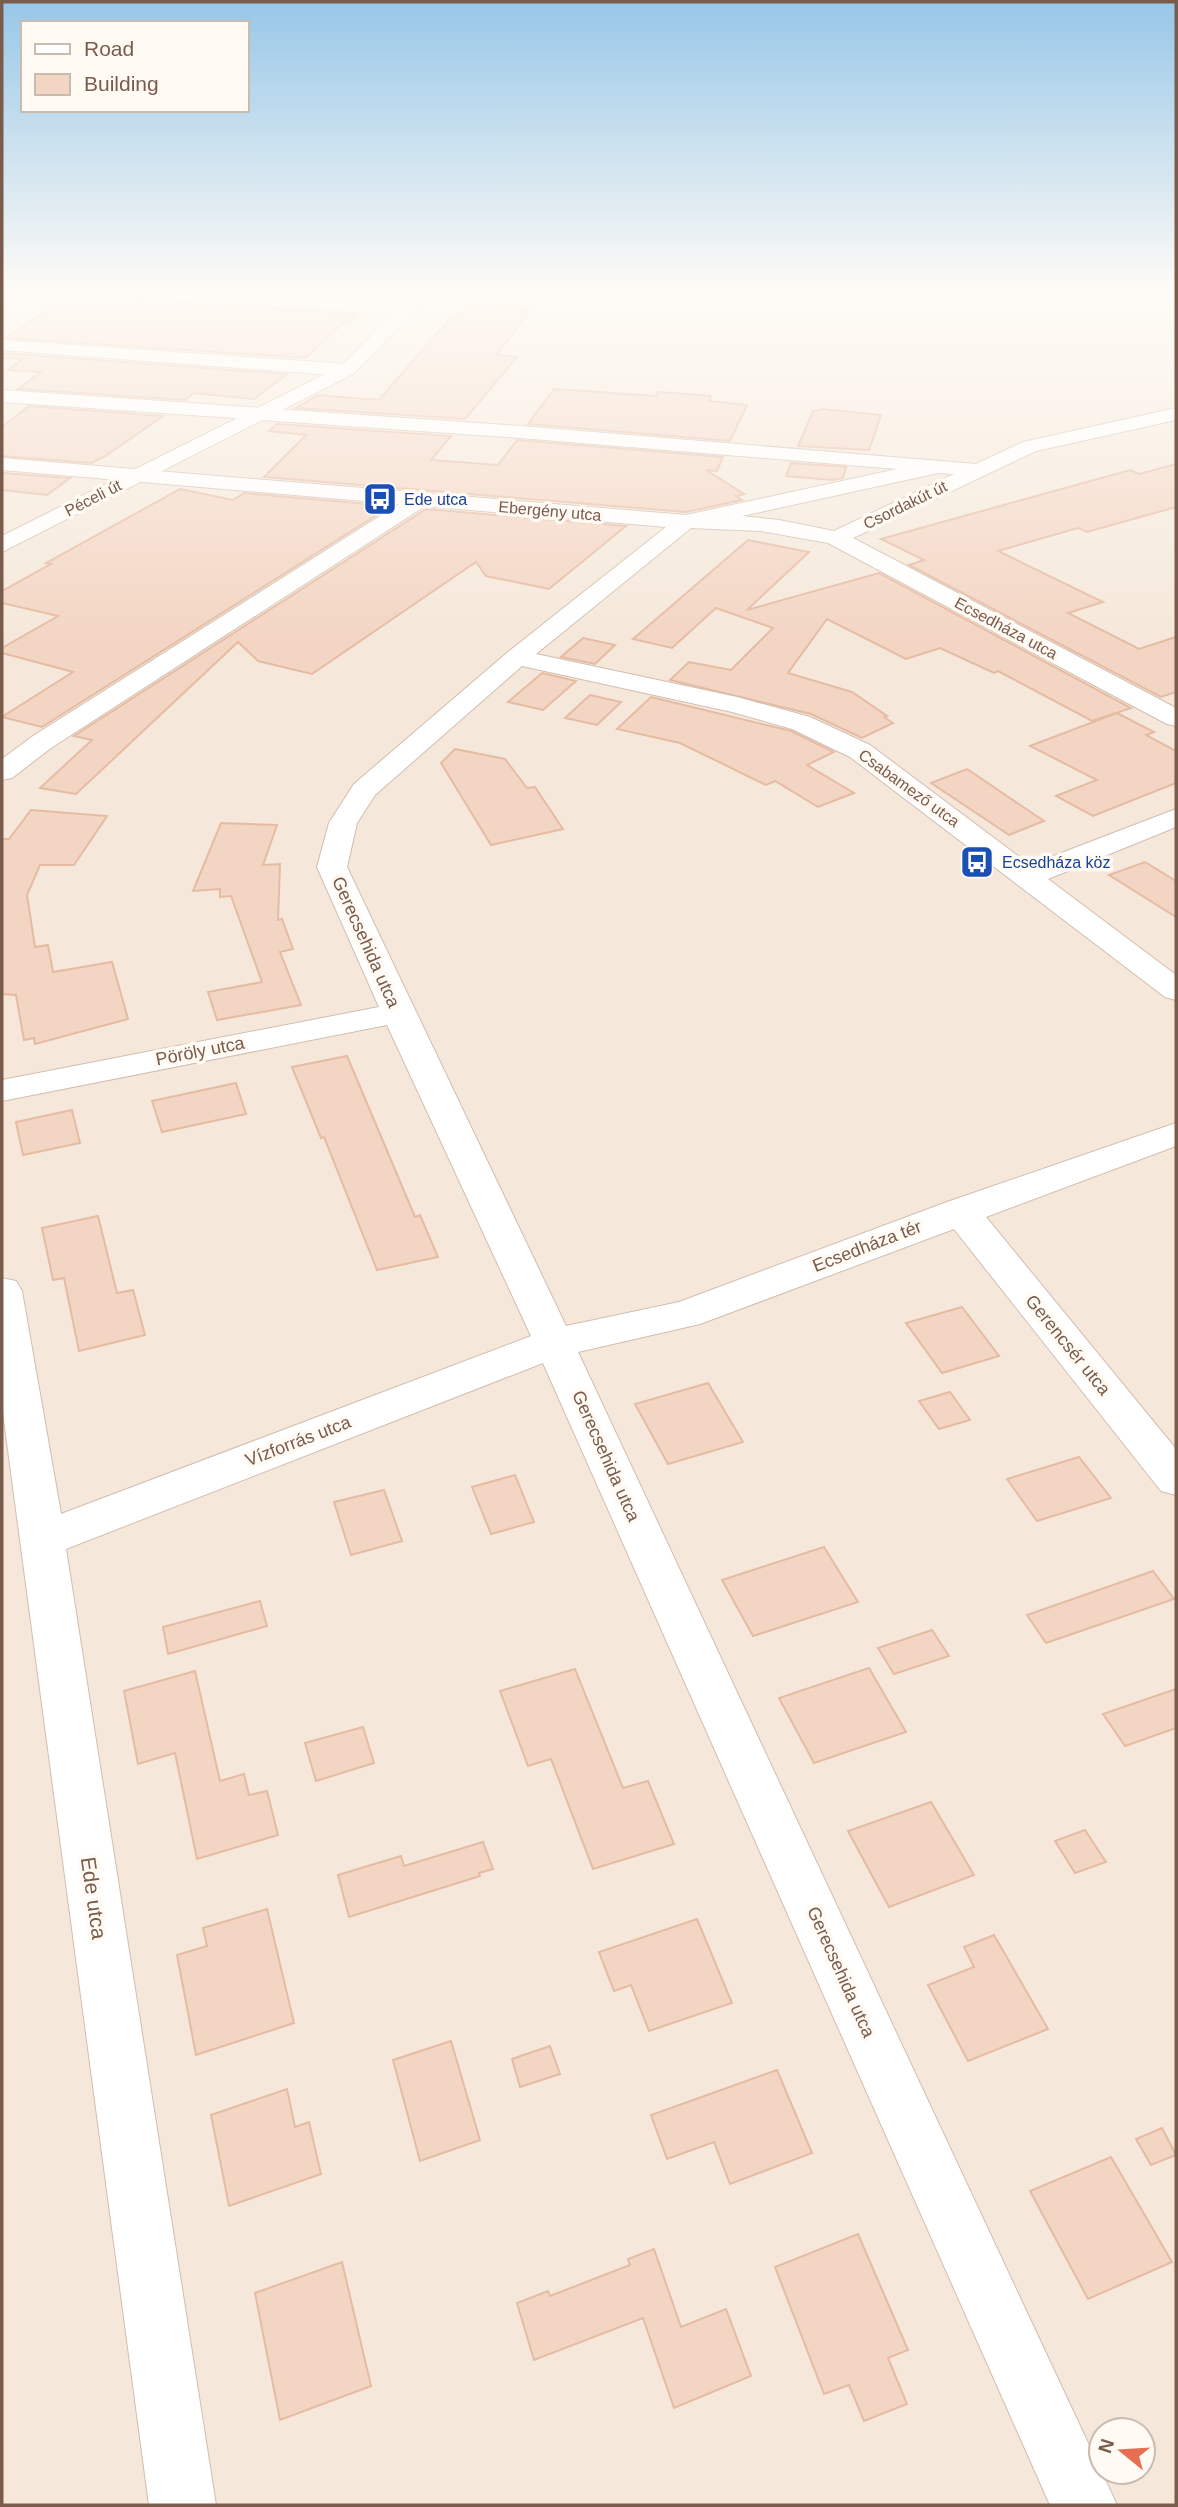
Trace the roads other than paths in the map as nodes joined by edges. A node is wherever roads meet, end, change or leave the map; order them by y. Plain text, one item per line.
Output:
1 (163, 408) edge
2 (271, 408) edge
3 (1176, 414) edge
4 (257, 415) junction
5 (2, 464) edge
6 (937, 467) junction
7 (977, 470) junction
8 (138, 475) junction
9 (420, 500) junction
10 (686, 522) junction
11 (836, 538) junction
12 (2, 545) edge
13 (517, 657) junction
14 (1176, 718) edge
15 (2, 772) edge
16 (1176, 817) edge
17 (1029, 876) junction
18 (1176, 990) edge
19 (398, 1013) junction
20 (2, 1090) edge
21 (1176, 1134) edge
22 (960, 1211) junction
23 (2, 1291) edge
24 (554, 1343) junction
25 (13, 1415) edge
26 (1176, 1479) edge
27 (42, 1540) junction
28 (182, 2505) edge
29 (1084, 2505) edge

1 - 4 street
2 - 4 street, Péceli út
3 - 7 street, Csordakút út
4 - 6 street
4 - 8 street, Péceli út
5 - 8 street, Ebergény utca
6 - 7 street
6 - 10 street
7 - 11 street, Csordakút út
8 - 9 street, Ebergény utca
8 - 12 street, Péceli út
9 - 10 street, Ebergény utca
9 - 15 street
10 - 11 street, Ebergény utca
10 - 13 street, Gerecsehida utca
11 - 14 street, Ecsedháza utca
13 - 17 street, Csabamező utca
13 - 19 street, Gerecsehida utca
16 - 17 street
17 - 18 street, Csabamező utca
19 - 20 street, Pöröly utca
19 - 24 street, Gerecsehida utca
21 - 22 street, Ecsedháza tér
22 - 24 street, Ecsedháza tér
22 - 26 street, Gerencsér utca
23 - 25 street, Ede utca
24 - 27 street, Vízforrás utca
24 - 29 street, Gerecsehida utca
25 - 27 street, Ede utca
27 - 28 street, Ede utca

